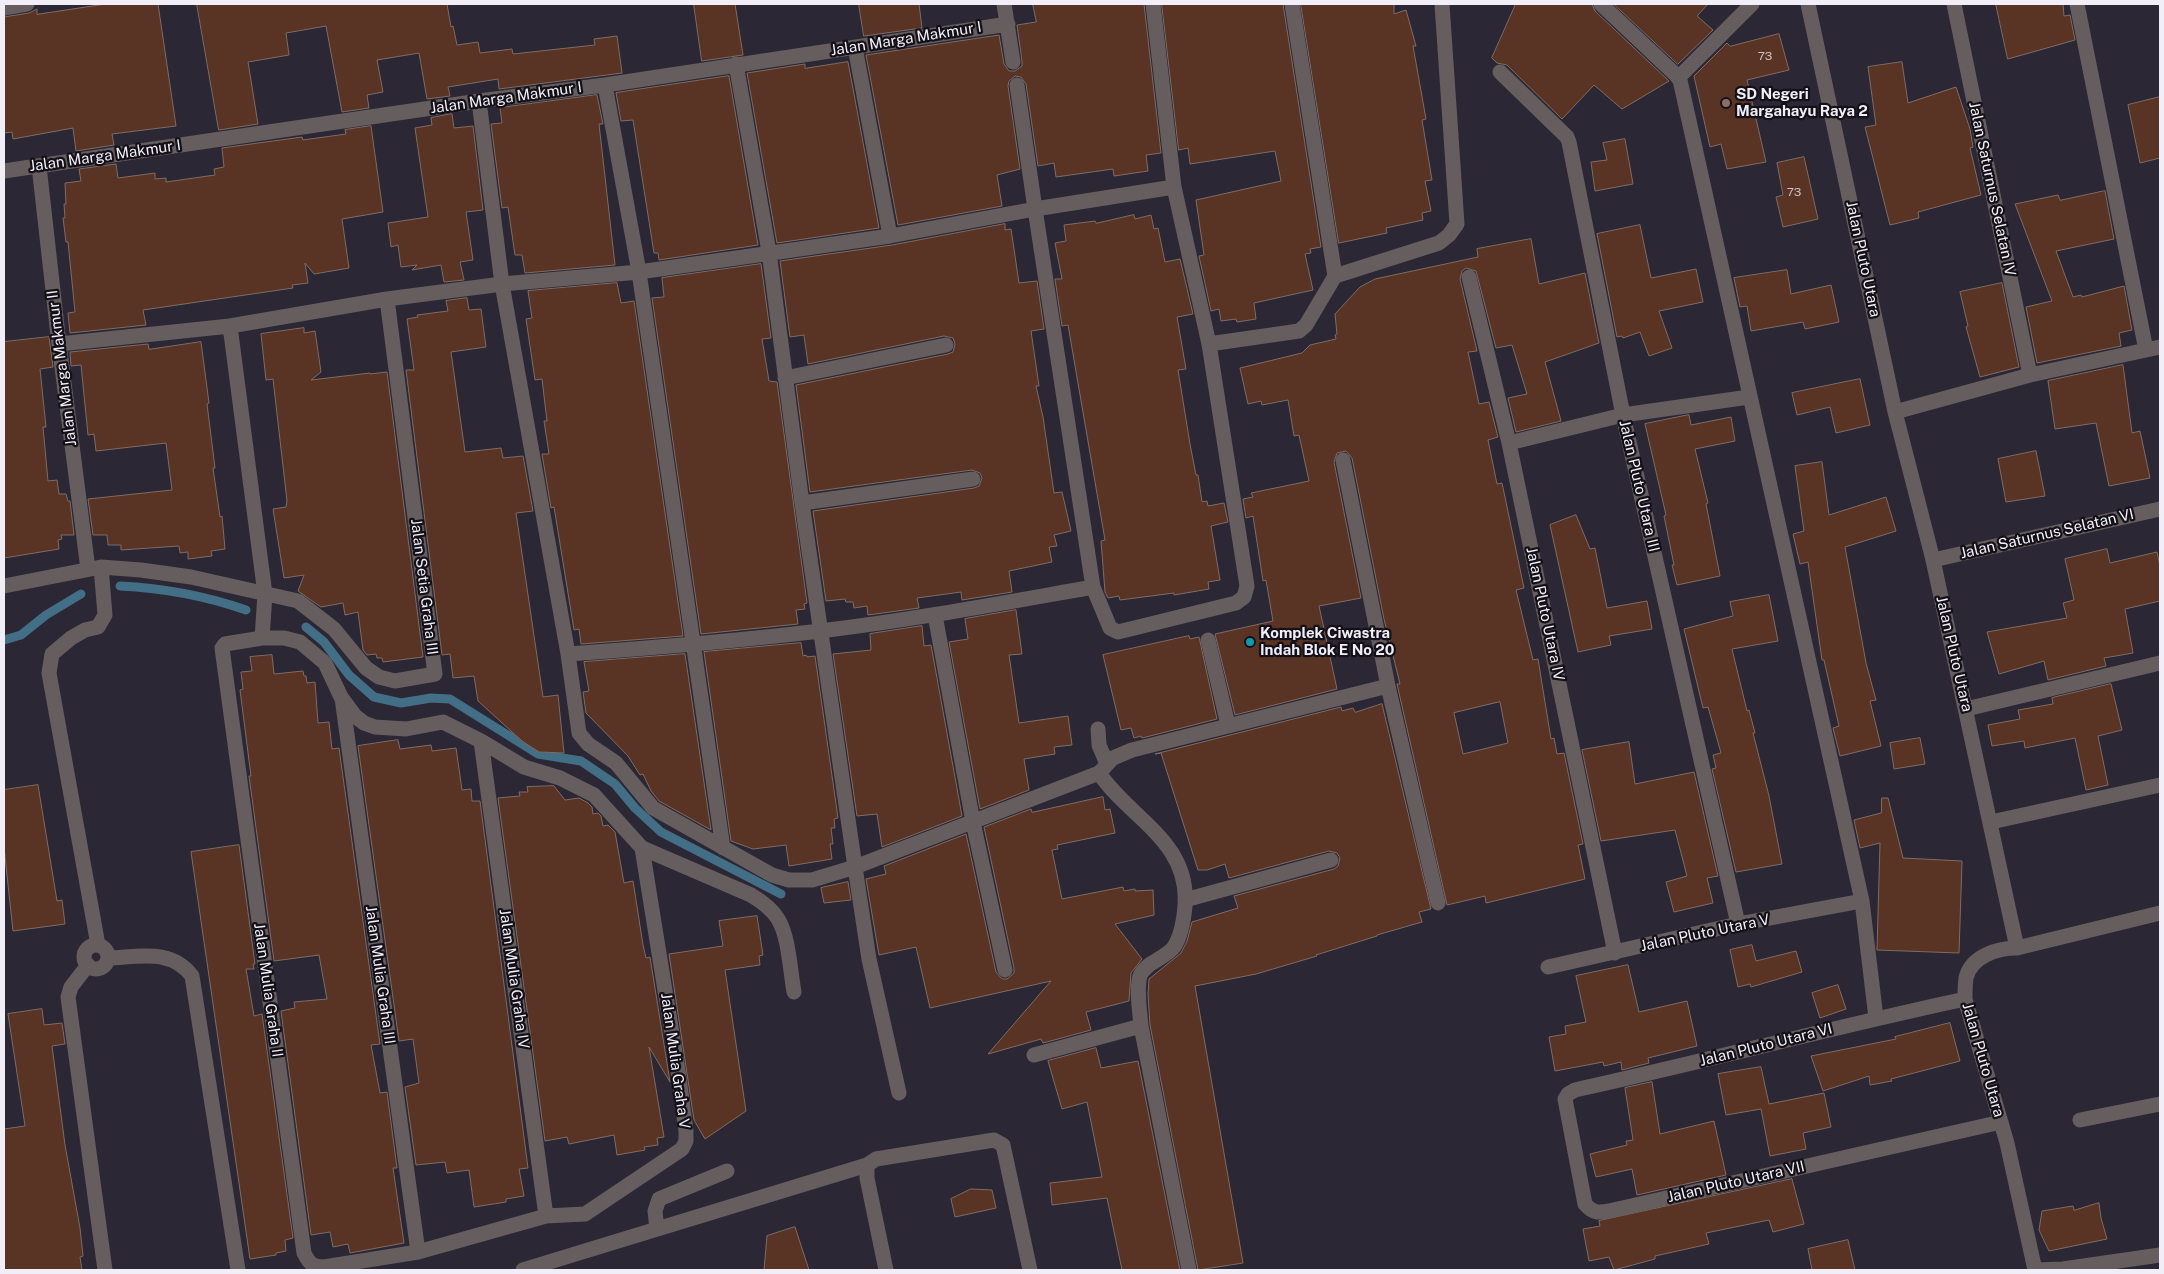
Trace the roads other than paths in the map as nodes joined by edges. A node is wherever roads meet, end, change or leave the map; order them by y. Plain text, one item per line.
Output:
1 (27, 4) edge
2 (1004, 4) edge
3 (1153, 4) edge
4 (1292, 4) edge
5 (1442, 4) edge
6 (1601, 4) edge
7 (1752, 4) edge
8 (1954, 4) edge
9 (2077, 4) edge
10 (1806, 7) edge
11 (4, 8) edge
12 (1008, 24) junction
13 (855, 47) junction
14 (1013, 62) dead end
15 (736, 64) junction
16 (1500, 72) dead end
17 (1678, 78) junction
18 (605, 85) junction
19 (1017, 85) dead end
20 (479, 101) junction
21 (39, 166) junction
22 (4, 171) edge
23 (1174, 187) junction
24 (1035, 209) junction
25 (890, 236) junction
26 (769, 252) junction
27 (639, 272) junction
28 (1335, 276) junction
29 (1468, 277) dead end
30 (502, 284) junction
31 (387, 299) junction
32 (230, 326) junction
33 (58, 344) junction
34 (1209, 344) junction
35 (946, 345) dead end
36 (2153, 348) edge
37 (2030, 375) junction
38 (785, 378) junction
39 (1749, 397) junction
40 (1895, 412) junction
41 (1623, 415) junction
42 (1509, 442) junction
43 (1342, 460) dead end
44 (973, 479) dead end
45 (802, 503) junction
46 (2160, 509) edge
47 (1933, 560) junction
48 (95, 568) junction
49 (4, 586) edge
50 (1093, 587) junction
51 (265, 594) junction
52 (934, 615) junction
53 (822, 631) junction
54 (262, 638) junction
55 (1208, 640) dead end
56 (693, 645) junction
57 (568, 654) junction
58 (2160, 663) edge
59 (1388, 686) junction
60 (342, 697) junction
61 (1966, 709) junction
62 (1228, 725) junction
63 (1098, 728) dead end
64 (481, 741) junction
65 (1103, 769) junction
66 (2160, 785) edge
67 (973, 822) junction
68 (1991, 822) junction
69 (642, 848) junction
70 (723, 848) junction
71 (1331, 860) dead end
72 (855, 866) junction
73 (1185, 900) junction
74 (1862, 901) junction
75 (1438, 904) dead end
76 (2160, 913) edge
77 (1738, 924) junction
78 (98, 945) junction
79 (2017, 948) junction
80 (1615, 953) junction
81 (108, 958) junction
82 (88, 965) junction
83 (1548, 967) dead end
84 (1006, 970) dead end
85 (794, 992) dead end
86 (1965, 998) junction
87 (1876, 1018) junction
88 (1141, 1026) junction
89 (1034, 1055) dead end
90 (899, 1093) dead end
91 (1568, 1094) joint
92 (2160, 1104) edge
93 (2080, 1120) dead end
94 (2001, 1122) junction
95 (867, 1165) junction
96 (727, 1171) dead end
97 (546, 1216) junction
98 (657, 1229) junction
99 (418, 1252) junction
100 (2160, 1255) edge
101 (551, 1266) edge
102 (105, 1270) edge
103 (238, 1270) edge
104 (523, 1270) edge
105 (886, 1270) edge
106 (1030, 1270) edge
107 (1189, 1270) edge
108 (2040, 1270) edge

1 - 11 street
2 - 12 street
3 - 23 street
4 - 28 street
5 - 28 street
6 - 17 street
7 - 17 street
8 - 37 street, Jalan Saturnus Selatan IV
9 - 36 street
10 - 40 street, Jalan Pluto Utara
12 - 13 street, Jalan Marga Makmur I
12 - 14 street
13 - 15 street, Jalan Marga Makmur I
13 - 25 street
15 - 18 street, Jalan Marga Makmur I
15 - 26 street
16 - 41 street, Jalan Pluto Utara III
17 - 39 street
18 - 20 street, Jalan Marga Makmur I
18 - 27 street
19 - 24 street
20 - 21 street, Jalan Marga Makmur I
20 - 30 street
21 - 22 street, Jalan Marga Makmur I
21 - 33 street, Jalan Marga Makmur II
23 - 24 street
23 - 34 street
24 - 25 street
24 - 50 street
25 - 26 street
26 - 27 street
26 - 38 street
27 - 30 street
27 - 56 street
28 - 34 street
29 - 42 street, Jalan Pluto Utara IV
30 - 31 street
30 - 57 street
31 - 32 street
31 - 51 street, Jalan Setia Graha III
32 - 33 street
32 - 51 street
33 - 48 street, Jalan Marga Makmur II
34 - 50 street
35 - 38 street
36 - 37 street
37 - 40 street
38 - 45 street
39 - 41 street
39 - 74 street
40 - 47 street, Jalan Pluto Utara
41 - 42 street
41 - 77 street, Jalan Pluto Utara III
42 - 80 street, Jalan Pluto Utara IV
43 - 59 street
44 - 45 street
45 - 53 street
46 - 47 street, Jalan Saturnus Selatan VI
47 - 61 street, Jalan Pluto Utara
48 - 49 street
48 - 51 street
48 - 78 street, Jalan Marga Makmur II
50 - 52 street
51 - 54 street
52 - 53 street
52 - 67 street
53 - 56 street
53 - 72 street
54 - 60 street
54 - 99 street, Jalan Mulia Graha II
55 - 62 street
56 - 57 street
56 - 70 street
57 - 70 street
58 - 61 street
59 - 62 street
59 - 75 street
60 - 64 street
60 - 99 street, Jalan Mulia Graha III
61 - 68 street, Jalan Pluto Utara
62 - 65 street
63 - 65 street
64 - 69 street
64 - 97 street, Jalan Mulia Graha IV
65 - 67 street
65 - 73 street
66 - 68 street
67 - 72 street
67 - 84 street
68 - 79 street, Jalan Pluto Utara
69 - 85 street
69 - 97 street, Jalan Mulia Graha V
70 - 72 street
71 - 73 street
72 - 90 street
73 - 88 street
74 - 77 street, Jalan Pluto Utara V
74 - 87 street
76 - 79 street
77 - 80 street, Jalan Pluto Utara V
78 - 81 street
78 - 82 street
79 - 86 street, Jalan Pluto Utara
80 - 83 street, Jalan Pluto Utara V
81 - 82 street
81 - 103 street
82 - 102 street
86 - 87 street, Jalan Pluto Utara VI
86 - 94 street, Jalan Pluto Utara
87 - 91 street, Jalan Pluto Utara VI
88 - 89 street
88 - 107 street
91 - 94 street, Jalan Pluto Utara VII
92 - 93 street
94 - 108 street, Jalan Pluto Utara
95 - 98 street
95 - 105 street
95 - 106 street
96 - 98 street
97 - 99 street, Jalan Mulia Graha V
98 - 101 street
100 - 108 street
101 - 104 street

